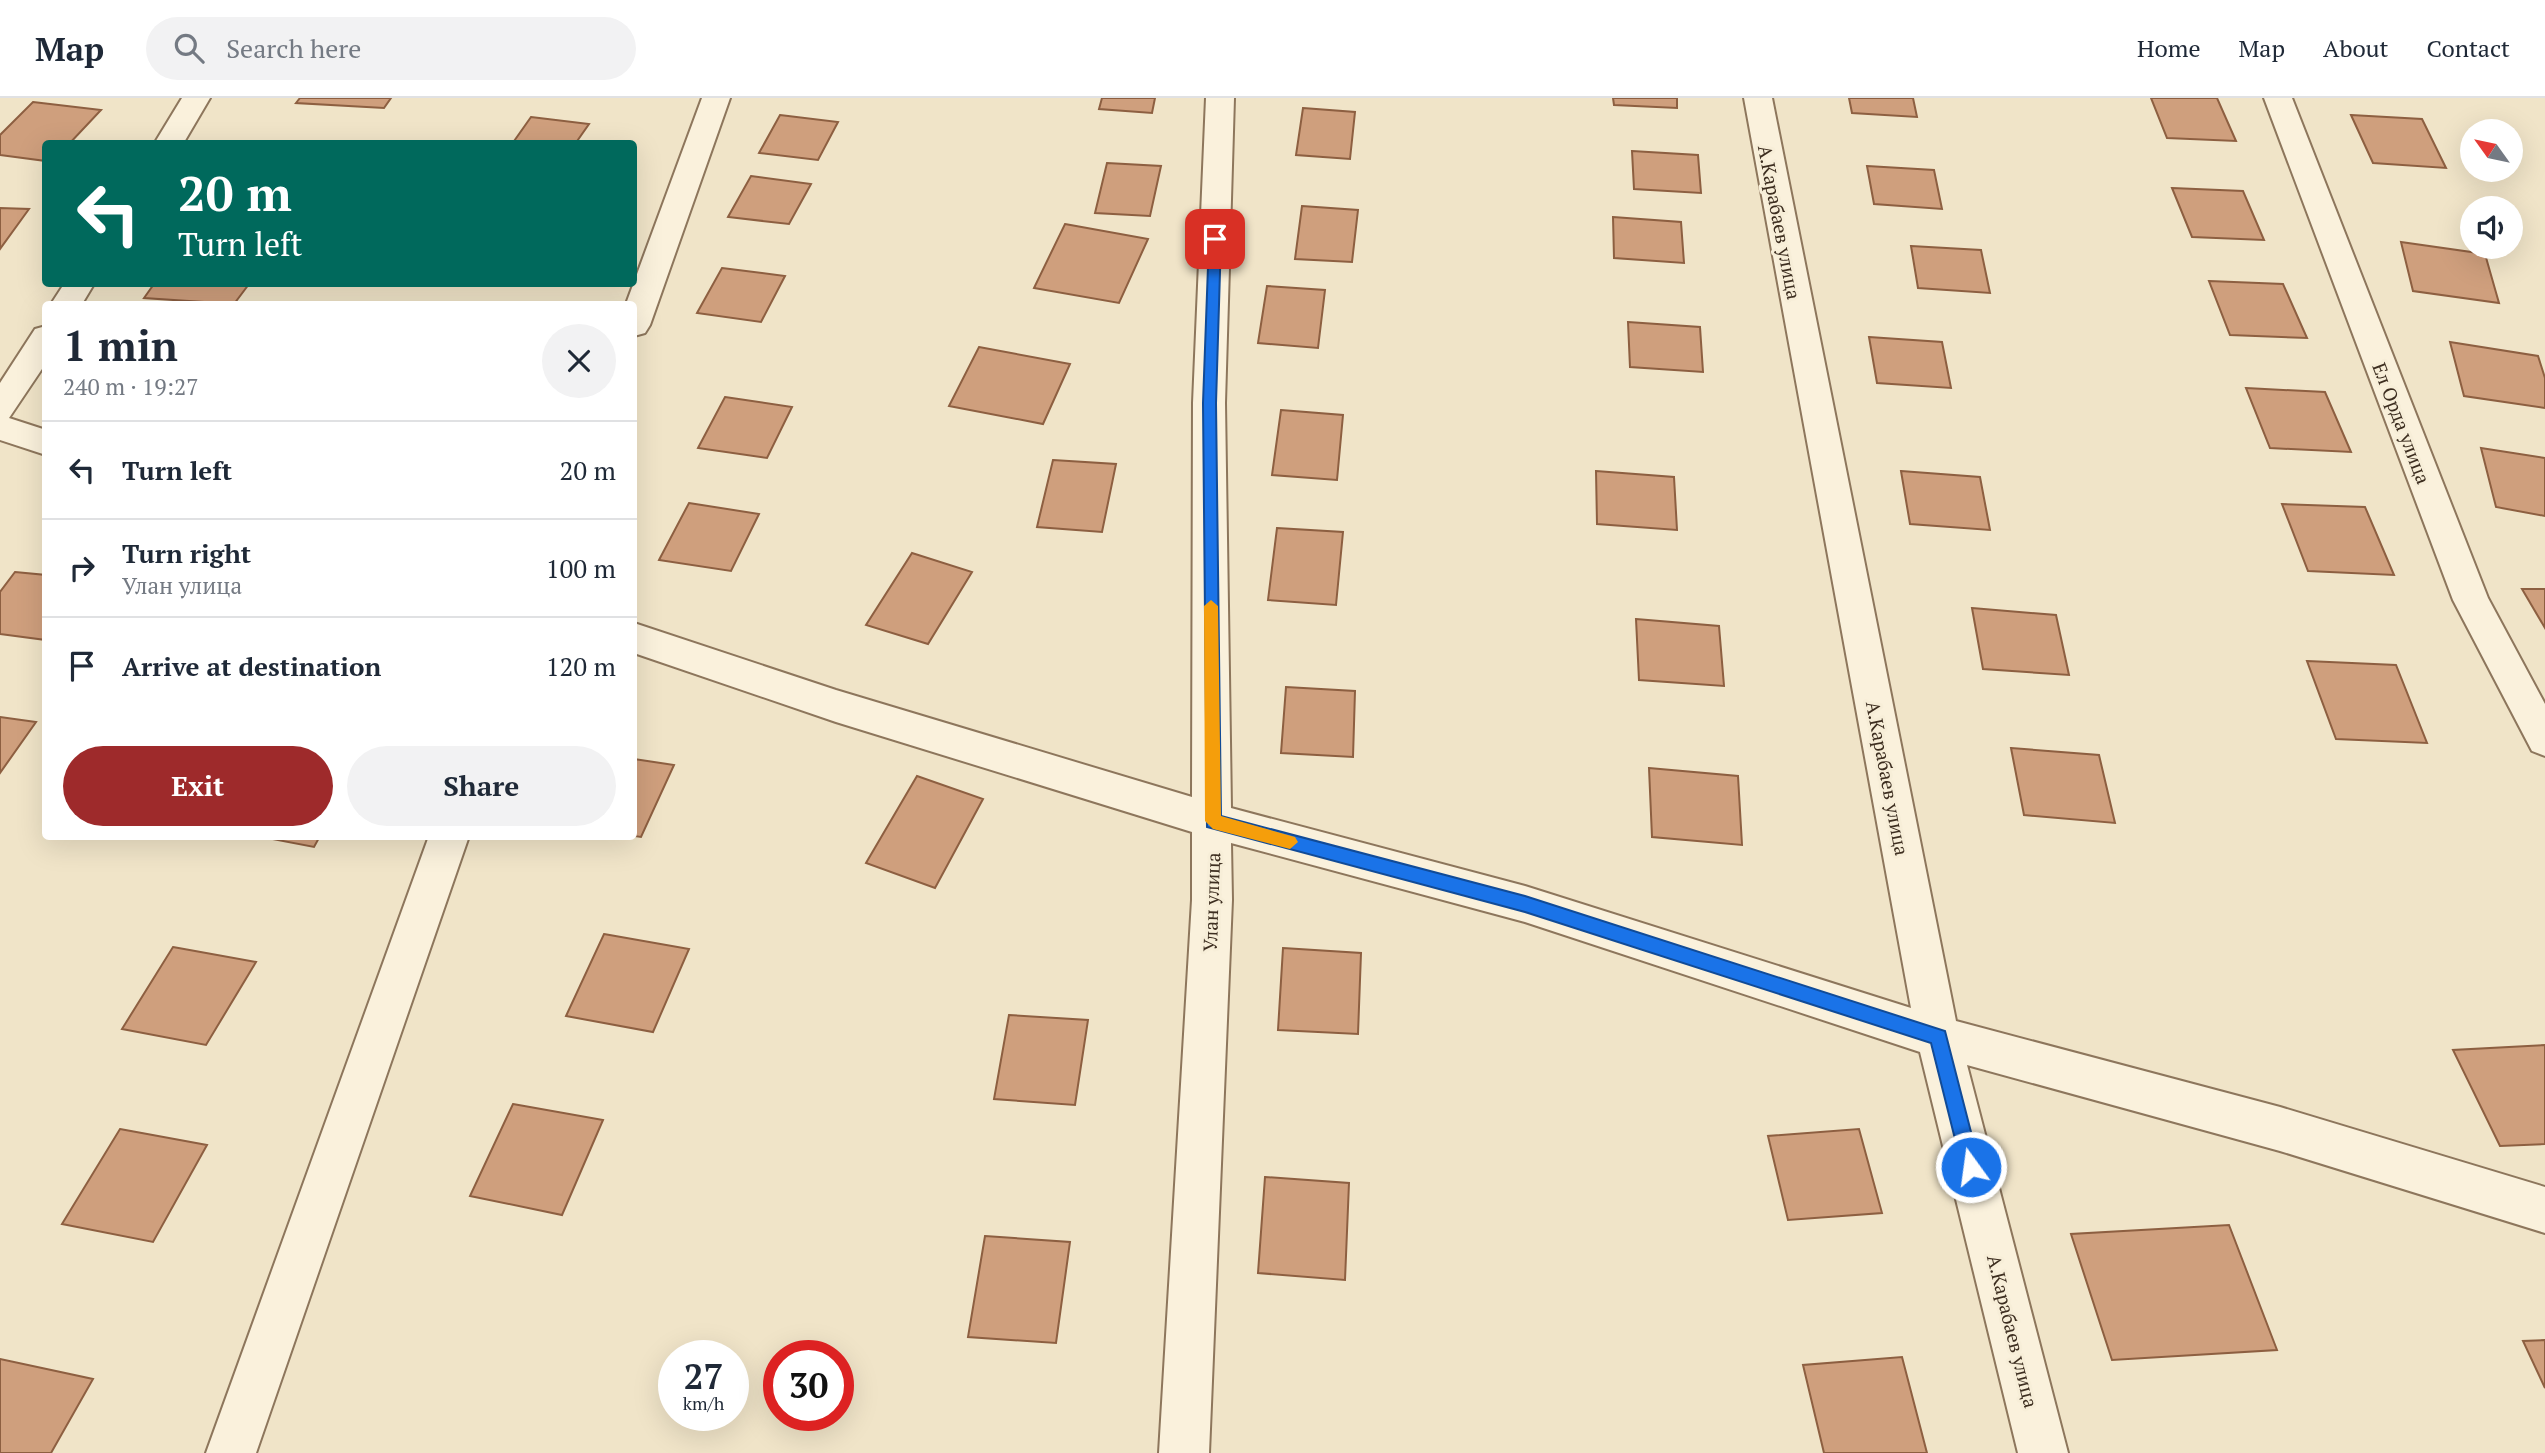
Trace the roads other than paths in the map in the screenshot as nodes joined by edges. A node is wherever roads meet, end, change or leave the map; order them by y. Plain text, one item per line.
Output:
1 (196, 98) edge
2 (716, 98) edge
3 (1220, 98) edge
4 (1758, 98) edge
5 (2278, 98) edge
6 (170, 140) edge
7 (637, 317) edge
8 (42, 343) edge
9 (0, 409) edge
10 (0, 428) edge
11 (42, 442) edge
12 (637, 639) edge
13 (2545, 740) edge
14 (1213, 821) junction
15 (448, 840) edge
16 (1938, 1037) junction
17 (2545, 1210) edge
18 (232, 1453) edge
19 (1184, 1453) edge
20 (2043, 1453) edge

1 - 6 street
2 - 7 street
3 - 14 street, Улан улица
4 - 16 street, А.Карабаев улица
5 - 13 street, Ел Орда улица
8 - 9 street
10 - 11 street
12 - 14 street
14 - 16 street
14 - 19 street, Улан улица
15 - 18 street
16 - 17 street
16 - 20 street, А.Карабаев улица

